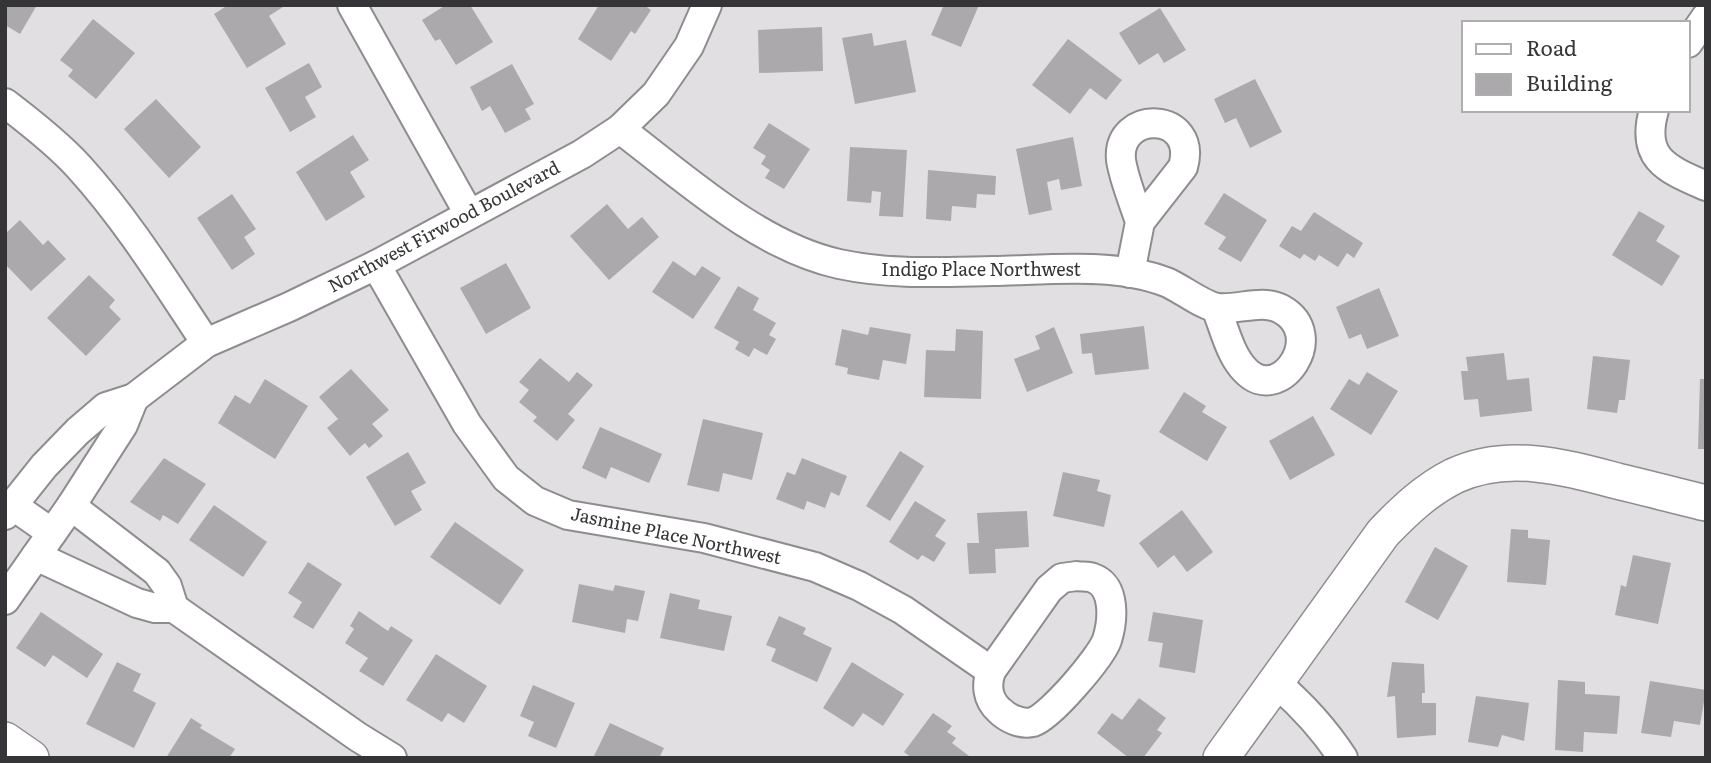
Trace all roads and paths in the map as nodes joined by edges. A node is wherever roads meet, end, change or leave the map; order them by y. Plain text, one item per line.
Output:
1 (352, 5) edge
2 (707, 5) edge
3 (1706, 17) edge
4 (1690, 40) edge
5 (5, 103) edge
6 (1654, 112) edge
7 (620, 129) junction
8 (1706, 186) edge
9 (469, 215) junction
10 (1140, 222) dead end
11 (376, 265) junction
12 (1130, 273) junction
13 (1216, 308) dead end
14 (206, 343) junction
15 (134, 398) junction
16 (1706, 503) edge
17 (71, 506) junction
18 (9, 510) edge
19 (52, 533) junction
20 (36, 556) junction
21 (5, 600) edge
22 (174, 608) junction
23 (991, 671) junction
24 (1275, 682) junction
25 (5, 740) edge
26 (31, 758) edge
27 (392, 758) edge
28 (1221, 758) edge
29 (1343, 758) edge

1 - 9 street
2 - 7 street, Northwest Firwood Boulevard
3 - 4 street
5 - 14 street
6 - 8 street
7 - 9 street, Northwest Firwood Boulevard
7 - 12 street, Indigo Place Northwest
9 - 11 street, Northwest Firwood Boulevard
10 - 12 street
11 - 14 street, Northwest Firwood Boulevard
11 - 23 street, Jasmine Place Northwest
12 - 13 street, Indigo Place Northwest
14 - 15 street, Northwest Firwood Boulevard
15 - 17 street, Northwest Firwood Boulevard
15 - 18 street, Northwest Firwood Boulevard
16 - 24 street
17 - 19 street, Northwest Firwood Boulevard
17 - 22 street
18 - 19 street
19 - 20 street
20 - 21 street
20 - 22 street
22 - 27 street
23 - 23 street
24 - 28 street
24 - 29 street
25 - 26 street

